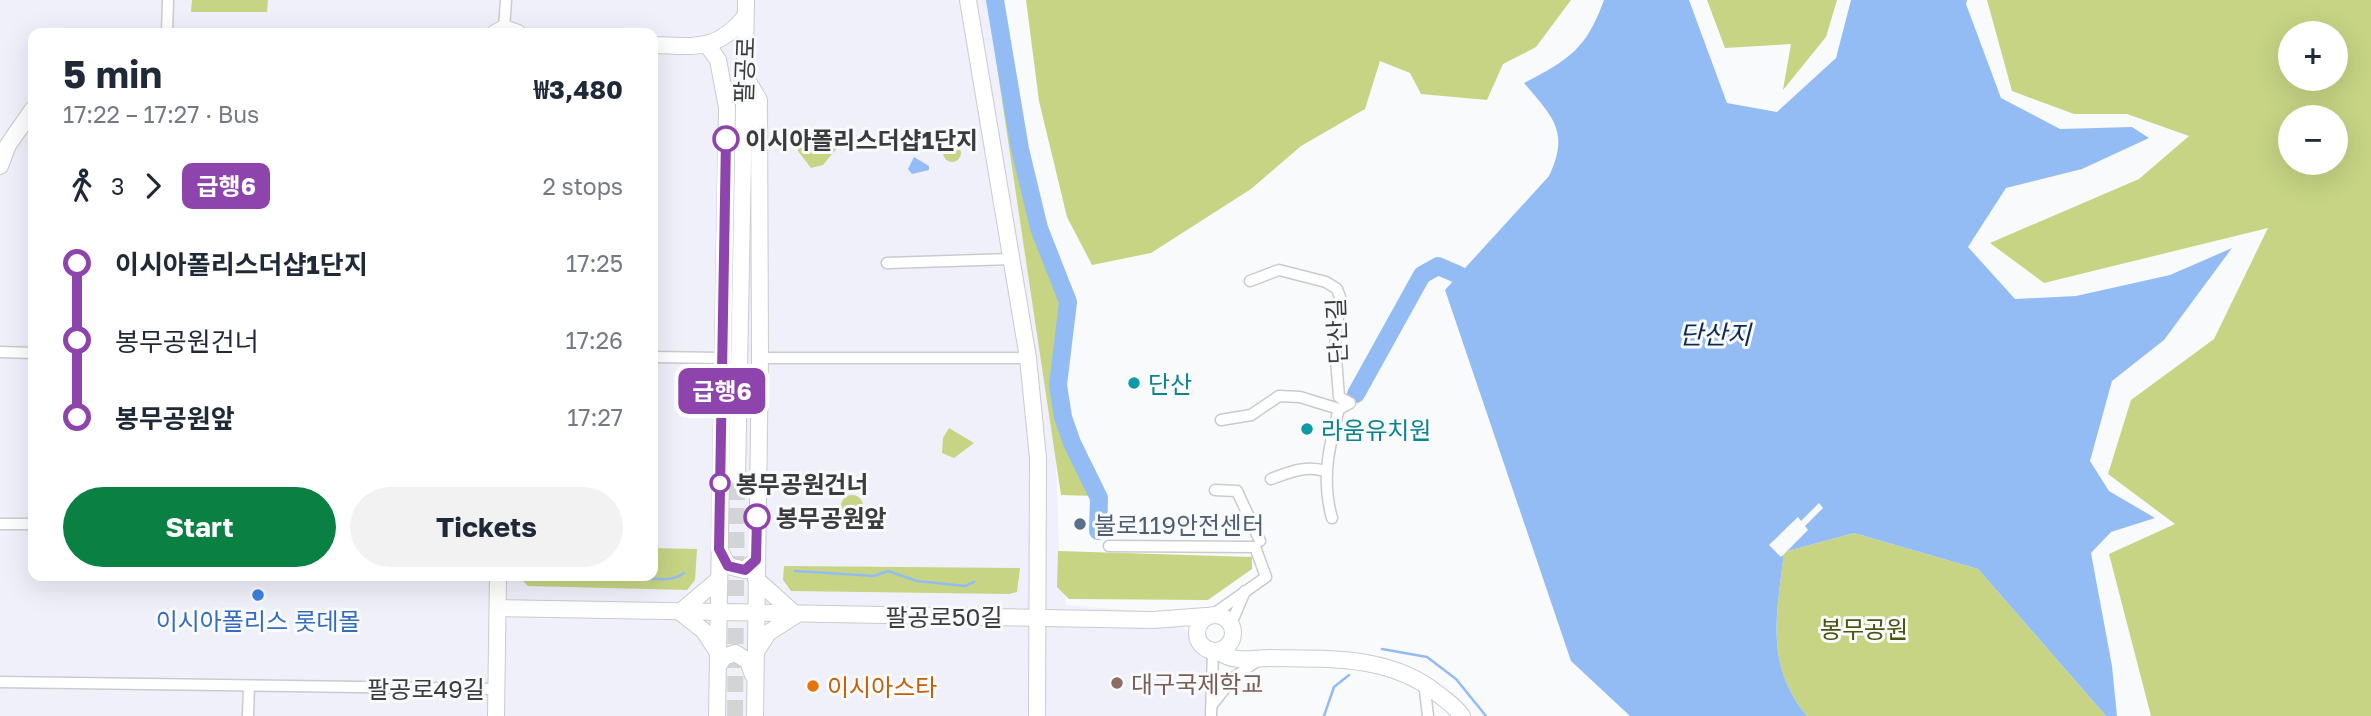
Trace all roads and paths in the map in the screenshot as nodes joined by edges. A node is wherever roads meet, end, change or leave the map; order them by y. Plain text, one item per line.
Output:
1 (167, 0) edge
2 (506, 0) edge
3 (968, 0) edge
4 (746, 8) edge
5 (167, 28) edge
6 (506, 28) edge
7 (658, 45) edge
8 (708, 46) junction
9 (743, 73) junction
10 (727, 107) junction
11 (28, 116) edge
12 (0, 166) edge
13 (1011, 259) junction
14 (887, 264) dead end
15 (1250, 281) dead end
16 (0, 352) edge
17 (28, 353) edge
18 (658, 358) edge
19 (722, 358) junction
20 (760, 358) junction
21 (1028, 358) junction
22 (1339, 409) junction
23 (1221, 420) dead end
24 (1325, 471) junction
25 (737, 476) tunnel mouth
26 (1271, 479) dead end
27 (1215, 490) dead end
28 (1332, 518) dead end
29 (0, 524) edge
30 (28, 524) edge
31 (1260, 541) dead end
32 (1109, 546) dead end
33 (719, 549) junction
34 (756, 560) junction
35 (719, 579) junction
36 (756, 579) junction
37 (498, 581) edge
38 (1245, 591) junction
39 (498, 608) junction
40 (680, 612) junction
41 (726, 613) junction
42 (755, 614) junction
43 (796, 615) junction
44 (1209, 615) junction
45 (1039, 616) junction
46 (1153, 621) junction
47 (1232, 631) junction
48 (1199, 642) junction
49 (1216, 651) junction
50 (756, 652) junction
51 (718, 659) junction
52 (1257, 660) junction
53 (755, 680) junction
54 (0, 682) edge
55 (1424, 682) junction
56 (249, 686) junction
57 (497, 689) junction
58 (1212, 710) edge
59 (248, 716) edge
60 (496, 716) edge
61 (717, 716) edge
62 (755, 716) edge
63 (1037, 716) edge
64 (1428, 716) edge
65 (1462, 716) edge

1 - 5 street
2 - 6 street
3 - 13 main road
4 - 8 main road
4 - 9 main road, 팔공로
7 - 8 main road
8 - 10 main road
9 - 10 main road
9 - 20 main road
9 - 25 main road, 팔공로
10 - 19 main road
11 - 12 main road
13 - 14 street
13 - 21 main road
15 - 22 street, 단산길
16 - 17 street
18 - 19 street
19 - 33 main road
20 - 21 street
20 - 34 main road
21 - 45 main road
22 - 23 street
22 - 24 street, 단산길
24 - 26 street
24 - 28 street, 단산길
27 - 31 street
29 - 30 street
32 - 38 street
33 - 34 main road
33 - 35 main road
34 - 36 main road
35 - 40 main road
35 - 41 main road
36 - 42 main road
36 - 43 main road
37 - 39 main road, 팔공로49길
38 - 44 street
38 - 47 street
39 - 40 main road
39 - 57 main road, 팔공로49길
40 - 41 main road
40 - 51 main road
41 - 42 main road, 팔공로50길
41 - 51 main road
42 - 43 main road, 팔공로50길
42 - 50 main road
43 - 45 main road, 팔공로50길
43 - 50 main road
44 - 46 main road
44 - 47 main road
44 - 48 main road
45 - 46 main road, 팔공로50길
45 - 63 main road
46 - 48 main road
47 - 49 main road
47 - 52 main road
48 - 49 main road
49 - 52 main road
49 - 58 street
50 - 53 main road
51 - 53 main road
51 - 61 main road
52 - 55 main road
52 - 58 street
53 - 62 main road
54 - 56 street, 팔공로49길
55 - 64 street
55 - 65 main road
56 - 57 street, 팔공로49길
56 - 59 street
57 - 60 main road

